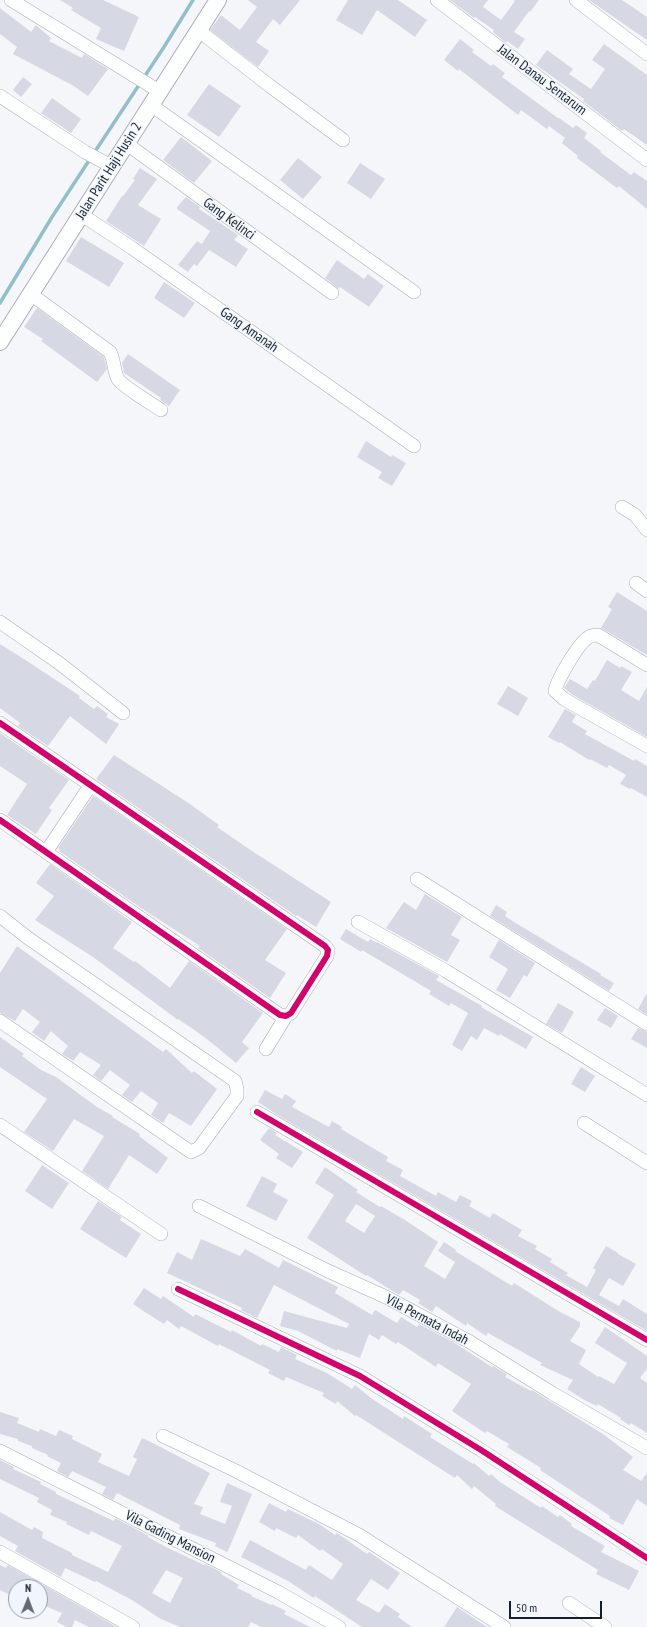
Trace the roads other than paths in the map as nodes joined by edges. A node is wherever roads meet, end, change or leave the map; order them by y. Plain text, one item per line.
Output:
1 (11, 0) edge
2 (218, 0) edge
3 (437, 0) edge
4 (576, 0) edge
5 (198, 30) junction
6 (647, 54) edge
7 (153, 93) junction
8 (0, 96) edge
9 (343, 140) dead end
10 (126, 144) junction
11 (647, 160) edge
12 (113, 167) junction
13 (82, 215) junction
14 (414, 292) dead end
15 (332, 293) dead end
16 (32, 295) junction
17 (0, 342) edge
18 (161, 410) dead end
19 (414, 446) dead end
20 (622, 507) dead end
21 (647, 530) edge
22 (636, 584) dead end
23 (647, 591) edge
24 (0, 622) edge
25 (647, 665) edge
26 (124, 713) dead end
27 (0, 724) edge
28 (647, 746) edge
29 (90, 786) junction
30 (0, 820) edge
31 (46, 852) junction
32 (417, 879) dead end
33 (1, 918) edge
34 (358, 922) dead end
35 (286, 1016) junction
36 (0, 1021) edge
37 (647, 1024) edge
38 (266, 1049) dead end
39 (647, 1095) edge
40 (257, 1112) dead end
41 (584, 1123) dead end
42 (0, 1125) edge
43 (647, 1163) edge
44 (199, 1206) dead end
45 (161, 1234) dead end
46 (178, 1289) dead end
47 (647, 1340) edge
48 (163, 1436) dead end
49 (647, 1448) edge
50 (0, 1451) edge
51 (0, 1552) edge
52 (647, 1558) edge
53 (569, 1603) dead end
54 (133, 1627) edge
55 (339, 1627) edge
56 (504, 1627) edge
57 (605, 1627) edge

1 - 7 street
2 - 5 street, Jalan Parit Haji Husin 2
3 - 11 street, Jalan Danau Sentarum
4 - 6 street
5 - 7 street, Jalan Parit Haji Husin 2
5 - 9 street
7 - 10 street, Jalan Parit Haji Husin 2
7 - 14 street
8 - 12 street
10 - 12 street, Jalan Parit Haji Husin 2
10 - 15 street, Gang Kelinci
12 - 13 street, Jalan Parit Haji Husin 2
13 - 16 street, Jalan Parit Haji Husin 2
13 - 19 street, Gang Amanah
16 - 17 street, Jalan Parit Haji Husin 2
16 - 18 street
20 - 21 street
22 - 23 street
24 - 26 street
25 - 28 street
27 - 29 street
29 - 31 street
29 - 35 street
30 - 31 street
31 - 35 street
32 - 37 street
33 - 36 street
34 - 39 street
35 - 38 street
40 - 47 street
41 - 43 street
42 - 45 street
44 - 49 street, Vila Permata Indah
46 - 52 street
48 - 56 street
50 - 55 street, Vila Gading Mansion
51 - 54 street
53 - 57 street

